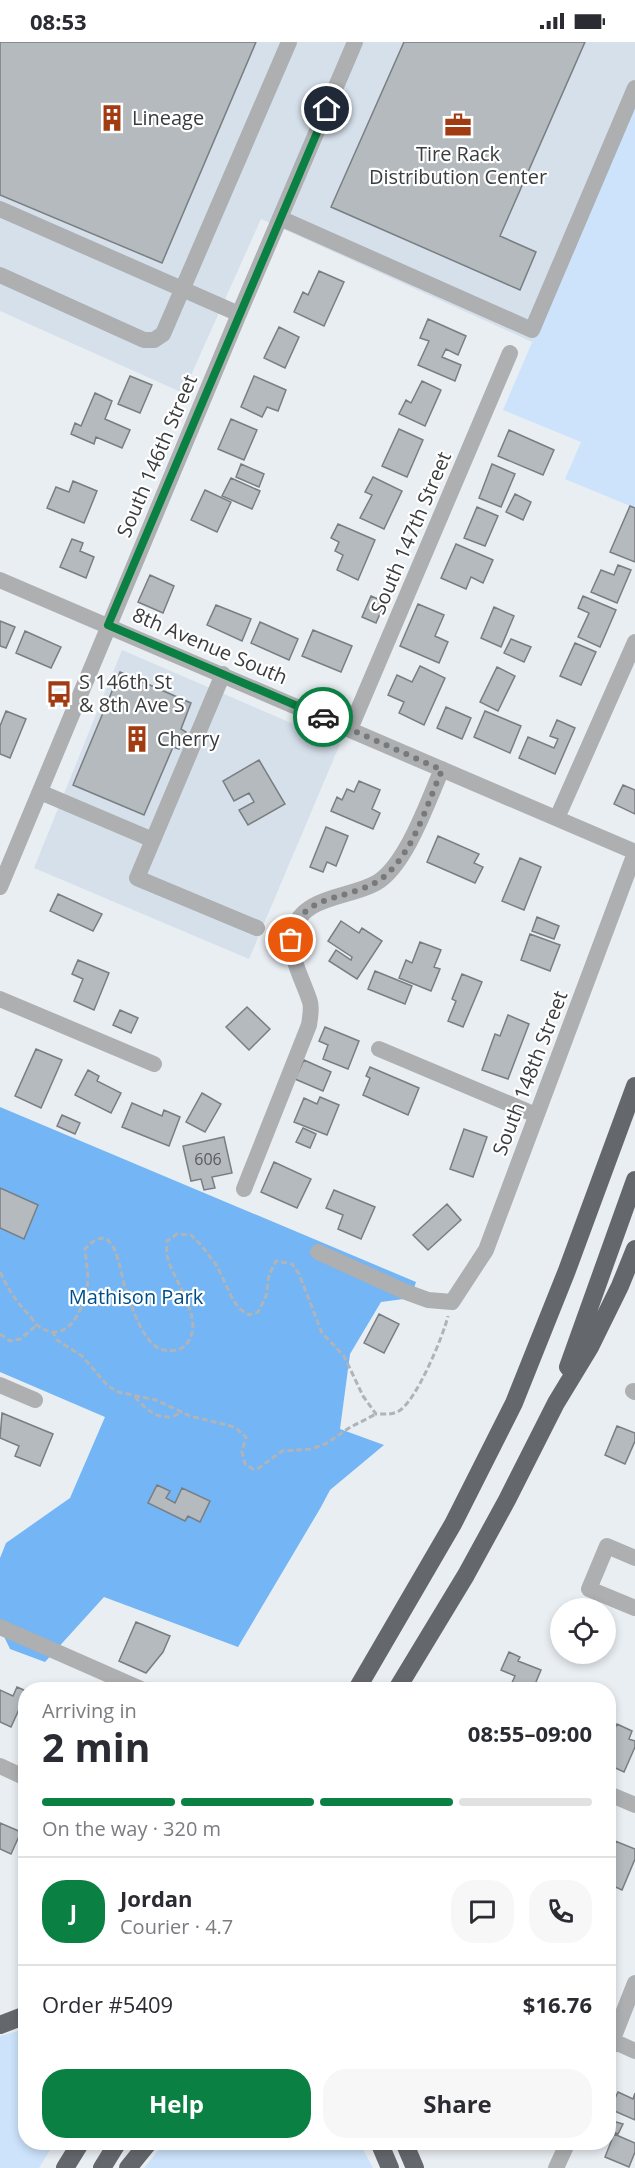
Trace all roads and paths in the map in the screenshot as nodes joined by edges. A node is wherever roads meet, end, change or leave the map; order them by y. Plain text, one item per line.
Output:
1 (289, 42) edge
2 (354, 42) edge
3 (635, 88) edge
4 (0, 209) edge
5 (280, 218) junction
6 (0, 275) edge
7 (182, 290) junction
8 (239, 314) junction
9 (510, 353) dead end
10 (0, 580) edge
11 (108, 625) junction
12 (635, 642) edge
13 (223, 674) junction
14 (350, 729) junction
15 (442, 770) junction
16 (39, 792) junction
17 (557, 818) junction
18 (153, 840) junction
19 (635, 852) edge
20 (0, 887) edge
21 (257, 928) dead end
22 (0, 999) edge
23 (379, 1049) dead end
24 (154, 1064) dead end
25 (635, 1086) edge
26 (536, 1115) junction
27 (635, 1180) edge
28 (244, 1189) dead end
29 (635, 1249) edge
30 (318, 1252) dead end
31 (0, 1272) edge
32 (2, 1279) edge
33 (452, 1302) junction
34 (37, 1324) junction
35 (52, 1331) junction
36 (0, 1334) edge
37 (0, 1385) edge
38 (134, 1396) junction
39 (35, 1400) dead end
40 (556, 1403) junction
41 (182, 1412) junction
42 (376, 1414) junction
43 (635, 1558) edge
44 (635, 1608) edge
45 (0, 1627) edge
46 (125, 1682) edge
47 (361, 1682) edge
48 (401, 1682) edge
49 (0, 1766) edge
50 (18, 1774) edge
51 (616, 1797) edge
52 (635, 1805) edge
53 (635, 1983) edge
54 (18, 2018) edge
55 (0, 2025) edge
56 (616, 2029) edge
57 (616, 2045) edge
58 (635, 2051) edge
59 (76, 2150) edge
60 (113, 2150) edge
61 (143, 2150) edge
62 (382, 2150) edge
63 (407, 2150) edge
64 (564, 2150) edge
65 (67, 2165) edge
66 (102, 2168) edge
67 (128, 2168) edge
68 (390, 2168) edge
69 (415, 2168) edge
70 (556, 2168) edge

1 - 7 street
2 - 5 street, South 146th Street
3 - 5 street
4 - 7 street
5 - 8 street, South 146th Street
6 - 7 street
7 - 8 street
8 - 11 street, South 146th Street
9 - 14 street, South 147th Street
10 - 11 street, 8th Avenue South
11 - 13 street, 8th Avenue South
11 - 16 street, South 146th Street
12 - 17 street
13 - 14 street, 8th Avenue South
13 - 18 street
14 - 15 street, 8th Avenue South
15 - 17 street, 8th Avenue South
15 - 28 street
16 - 18 street
16 - 20 street, South 146th Street
17 - 19 street, 8th Avenue South
18 - 21 street
19 - 26 street, South 148th Street
22 - 24 street
23 - 26 street
25 - 47 highway
26 - 33 street, South 148th Street
27 - 40 highway
29 - 40 highway
30 - 33 street
31 - 32 path
32 - 34 path
33 - 42 path
34 - 35 path
34 - 36 path
35 - 38 path
35 - 42 path
37 - 39 street
38 - 41 path
38 - 41 path
40 - 48 highway
41 - 42 path
43 - 44 street
45 - 46 street
49 - 50 street
51 - 52 street
53 - 56 street
54 - 55 highway
57 - 58 street
59 - 65 highway
60 - 66 highway
61 - 67 highway
62 - 68 highway
63 - 69 highway
64 - 70 street

